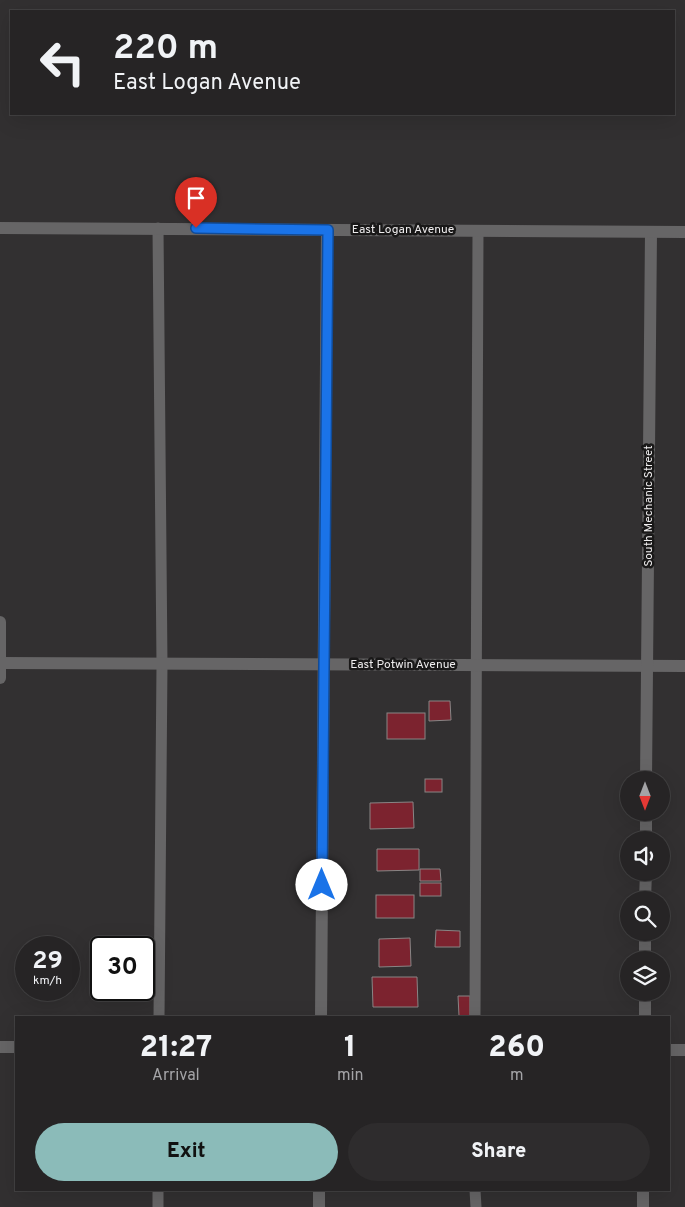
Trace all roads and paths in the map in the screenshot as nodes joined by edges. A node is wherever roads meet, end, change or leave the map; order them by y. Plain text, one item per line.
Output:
1 (0, 228) edge
2 (158, 228) junction
3 (328, 230) junction
4 (478, 231) junction
5 (651, 232) junction
6 (685, 232) edge
7 (0, 622) edge
8 (0, 663) edge
9 (162, 664) junction
10 (324, 664) junction
11 (476, 665) junction
12 (647, 666) junction
13 (685, 666) edge
14 (0, 678) edge
15 (646, 771) edge
16 (645, 1001) edge
17 (159, 1016) edge
18 (321, 1016) edge
19 (475, 1016) edge
20 (645, 1016) edge
21 (0, 1046) edge
22 (15, 1047) edge
23 (670, 1050) edge
24 (685, 1050) edge
25 (158, 1191) edge
26 (319, 1191) edge
27 (476, 1191) edge
28 (643, 1191) edge
29 (158, 1207) edge
30 (319, 1207) edge
31 (476, 1207) edge
32 (643, 1207) edge

1 - 2 street, East Logan Avenue
2 - 3 street, East Logan Avenue
2 - 9 lane
3 - 4 street, East Logan Avenue
3 - 10 street
4 - 5 street, East Logan Avenue
4 - 11 lane
5 - 6 street, East Logan Avenue
5 - 12 street, South Mechanic Street
7 - 8 street
8 - 9 street, East Potwin Avenue
8 - 14 street
9 - 10 street, East Potwin Avenue
9 - 17 lane
10 - 11 street, East Potwin Avenue
10 - 18 street
11 - 12 street, East Potwin Avenue
11 - 19 lane
12 - 13 street, East Potwin Avenue
12 - 15 street, South Mechanic Street
16 - 20 street
21 - 22 street
23 - 24 street
25 - 29 lane
26 - 30 street
27 - 31 lane
28 - 32 street

